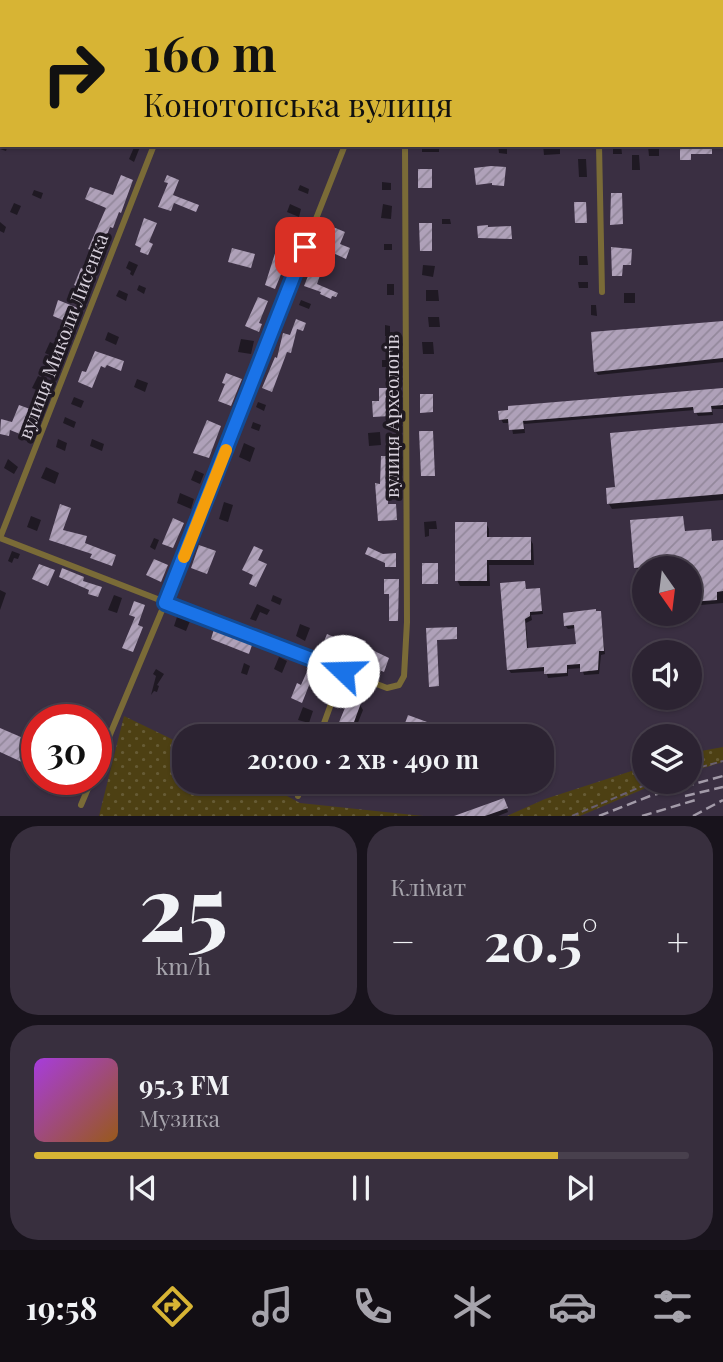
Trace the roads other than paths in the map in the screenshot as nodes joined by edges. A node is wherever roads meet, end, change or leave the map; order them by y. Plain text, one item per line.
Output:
1 (153, 147) edge
2 (344, 147) edge
3 (405, 147) edge
4 (599, 147) edge
5 (601, 292) dead end
6 (0, 538) edge
7 (165, 603) junction
8 (343, 671) junction
9 (324, 724) edge
10 (112, 730) edge
11 (86, 795) edge
12 (82, 805) dead end

1 - 6 street, вулиця Миколи Лисенка
2 - 7 street
3 - 8 street, вулиця Археологів
4 - 5 street
6 - 7 street
7 - 8 street
7 - 10 street
8 - 9 street
11 - 12 street

